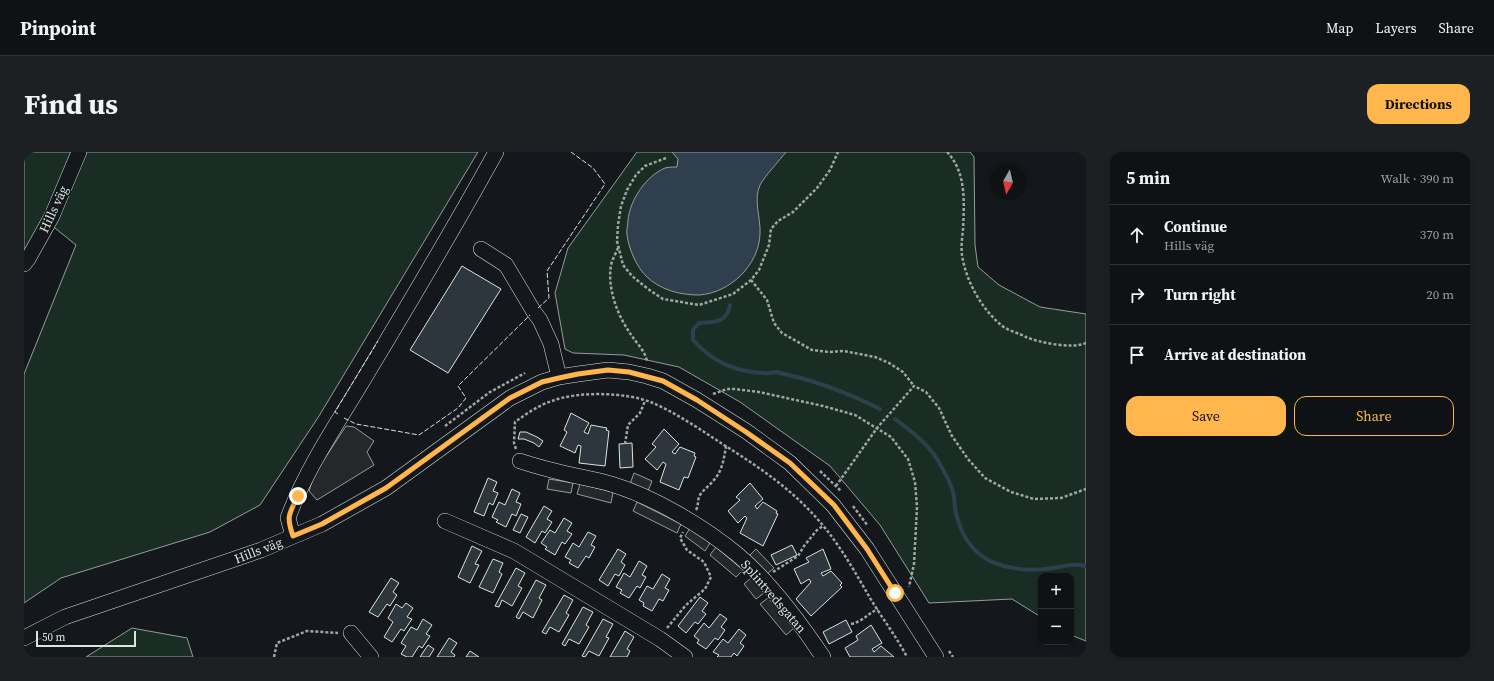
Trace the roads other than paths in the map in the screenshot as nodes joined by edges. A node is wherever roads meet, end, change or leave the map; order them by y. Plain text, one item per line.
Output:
1 (79, 152) edge
2 (496, 152) edge
3 (481, 249) dead end
4 (24, 264) edge
5 (559, 378) junction
6 (520, 461) road end
7 (445, 521) dead end
8 (293, 536) junction
9 (351, 633) road end
10 (24, 638) edge
11 (371, 657) edge
12 (685, 657) edge
13 (823, 657) edge
14 (936, 657) edge

1 - 4 street, Hills väg
2 - 8 street
3 - 5 street
5 - 8 street, Hills väg
5 - 14 street, Hills väg
6 - 13 street, Splintvedsgatan
7 - 12 street
8 - 10 street, Hills väg
9 - 11 street

